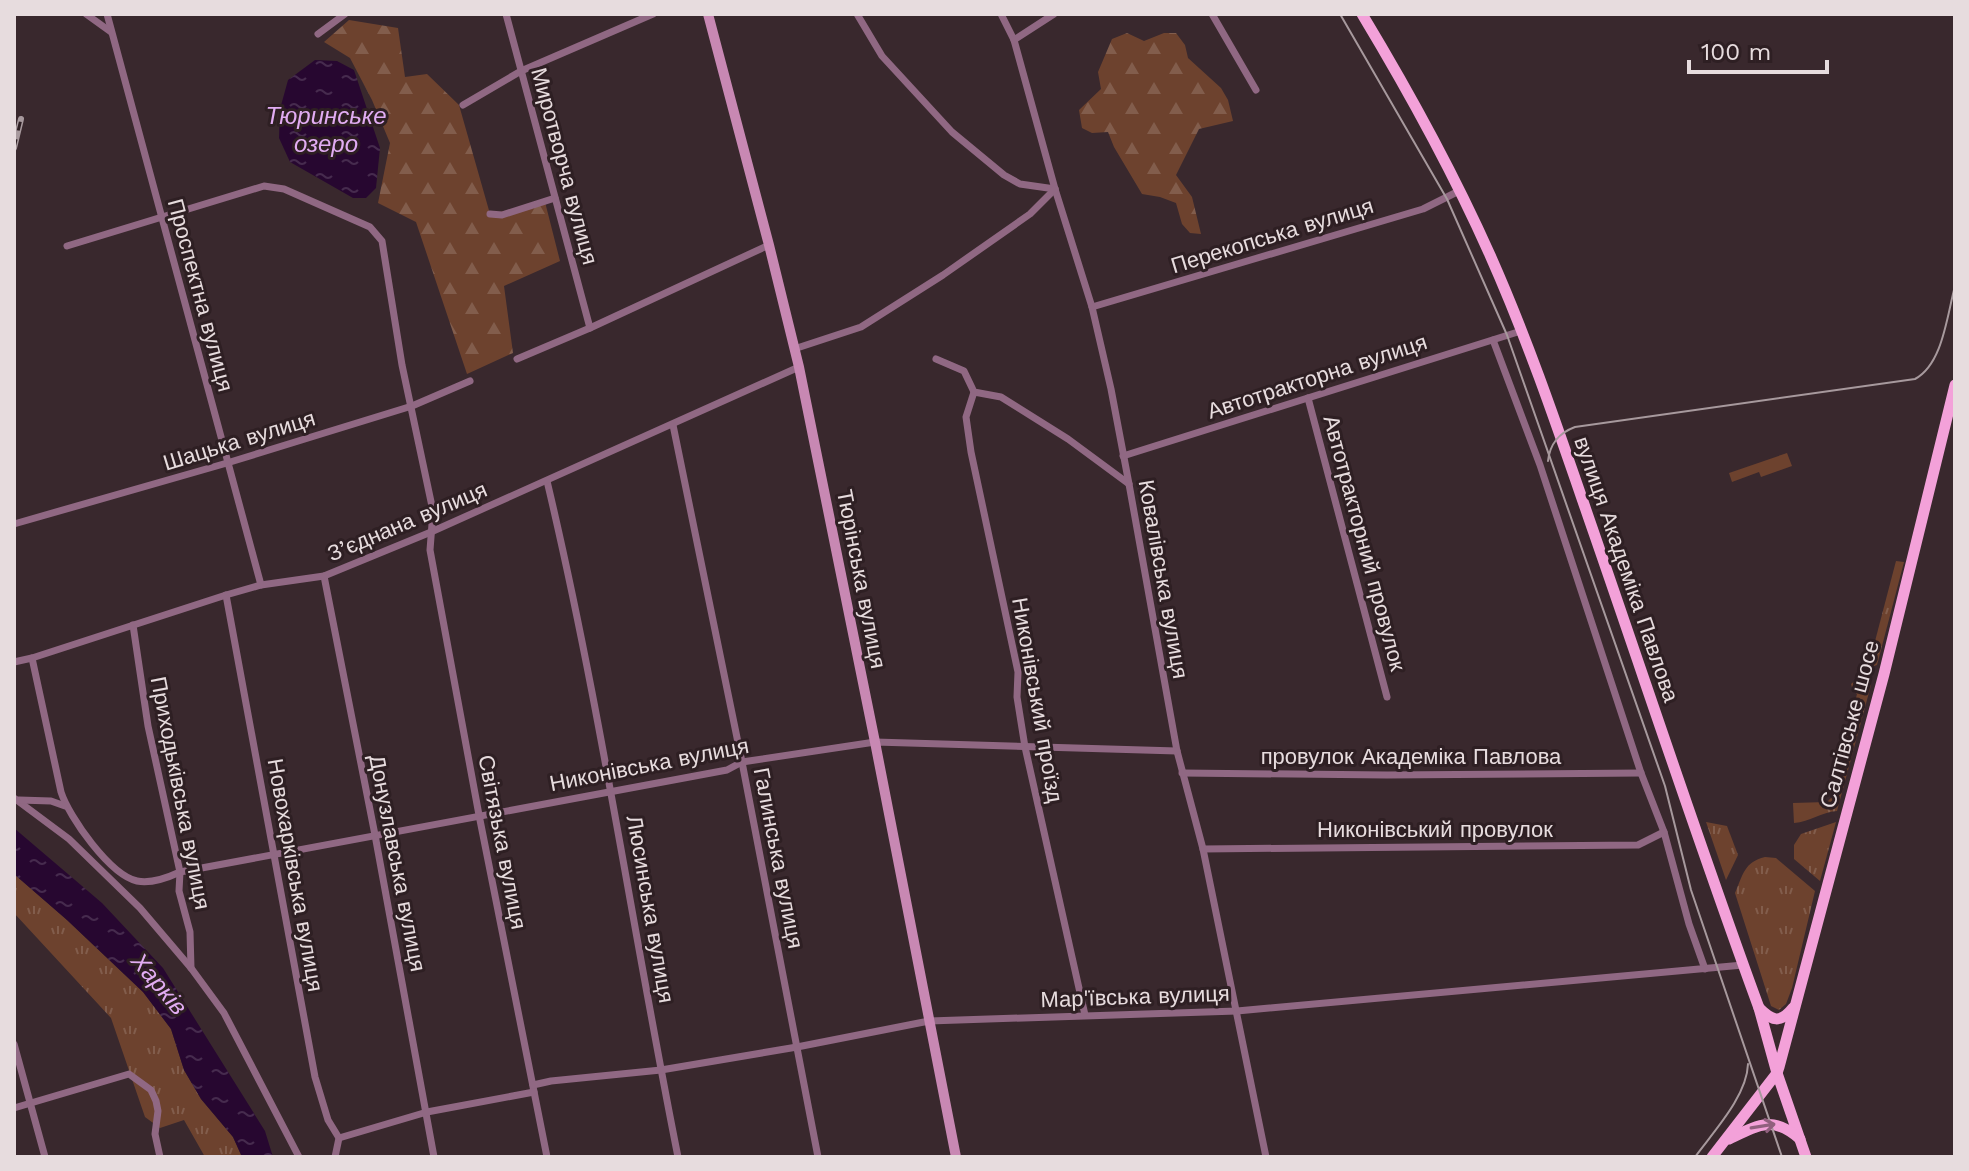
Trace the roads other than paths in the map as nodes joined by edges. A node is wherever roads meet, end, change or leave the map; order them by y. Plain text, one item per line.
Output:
1 (86, 14) edge
2 (107, 14) edge
3 (345, 14) edge
4 (506, 14) edge
5 (653, 14) edge
6 (708, 14) edge
7 (857, 14) edge
8 (1001, 14) edge
9 (1054, 14) edge
10 (1212, 14) edge
11 (1362, 14) edge
12 (111, 32) junction
13 (318, 34) dead end
14 (1014, 40) junction
15 (521, 71) junction
16 (1256, 90) dead end
17 (463, 105) dead end
18 (1055, 189) junction
19 (1459, 191) junction
20 (555, 198) junction
21 (490, 214) dead end
22 (162, 216) junction
23 (769, 245) junction
24 (67, 246) dead end
25 (1092, 307) junction
26 (590, 328) junction
27 (1521, 331) junction
28 (1493, 340) junction
29 (794, 349) junction
30 (517, 359) dead end
31 (936, 359) dead end
32 (799, 367) junction
33 (470, 381) dead end
34 (1955, 385) edge
35 (974, 392) junction
36 (1308, 398) junction
37 (412, 406) junction
38 (673, 425) junction
39 (1123, 456) junction
40 (227, 463) junction
41 (547, 481) junction
42 (1129, 484) junction
43 (14, 524) edge
44 (431, 532) junction
45 (324, 576) junction
46 (261, 585) junction
47 (226, 595) junction
48 (133, 625) junction
49 (32, 658) junction
50 (14, 662) edge
51 (1387, 697) dead end
52 (875, 742) junction
53 (1025, 747) junction
54 (1177, 751) junction
55 (742, 762) junction
56 (1182, 773) junction
57 (1641, 773) junction
58 (612, 791) junction
59 (61, 792) junction
60 (16, 799) edge
61 (51, 801) junction
62 (65, 806) junction
63 (479, 815) junction
64 (1664, 832) junction
65 (375, 835) junction
66 (1203, 849) junction
67 (274, 854) junction
68 (180, 872) junction
69 (1743, 965) junction
70 (191, 968) junction
71 (1705, 969) junction
72 (1795, 1004) junction
73 (1759, 1008) junction
74 (1237, 1011) junction
75 (1085, 1015) junction
76 (929, 1021) junction
77 (14, 1044) edge
78 (797, 1047) junction
79 (661, 1070) junction
80 (1777, 1073) junction
81 (533, 1088) junction
82 (31, 1103) junction
83 (14, 1108) edge
84 (427, 1112) junction
85 (339, 1138) junction
86 (1800, 1139) junction
87 (1725, 1141) junction
88 (45, 1157) edge
89 (160, 1157) edge
90 (299, 1157) edge
91 (335, 1157) edge
92 (434, 1157) edge
93 (547, 1157) edge
94 (678, 1157) edge
95 (818, 1157) edge
96 (956, 1157) edge
97 (1266, 1157) edge
98 (1712, 1157) edge
99 (1806, 1157) edge

1 - 12 street
2 - 12 street, Проспектна вулиця
3 - 13 street
4 - 15 street, Миротворча вулиця
5 - 15 street
6 - 23 main road, Тюрінська вулиця
7 - 18 street
8 - 14 street, Ковалівська вулиця
9 - 14 street
10 - 16 street
11 - 19 main road, вулиця Академіка Павлова
12 - 22 street, Проспектна вулиця
14 - 18 street, Ковалівська вулиця
15 - 17 street
15 - 20 street, Миротворча вулиця
18 - 25 street, Ковалівська вулиця
18 - 29 street
19 - 25 street, Перекопська вулиця
19 - 27 main road, вулиця Академіка Павлова
20 - 21 street
20 - 26 street, Миротворча вулиця
22 - 24 street
22 - 37 street, Світязька вулиця
22 - 40 street, Проспектна вулиця
23 - 26 street
23 - 29 main road, Тюрінська вулиця
25 - 39 street, Ковалівська вулиця
26 - 30 street
27 - 28 street, Автотракторна вулиця
27 - 69 main road, вулиця Академіка Павлова
28 - 36 street, Автотракторна вулиця
28 - 57 street
29 - 32 main road, Тюрінська вулиця
31 - 35 street
32 - 38 street, З’єднана вулиця
32 - 52 main road, Тюрінська вулиця
33 - 37 street, Шацька вулиця
34 - 72 main road, Салтівське шосе
35 - 42 street
35 - 53 street, Никонівський проїзд
36 - 39 street, Автотракторна вулиця
36 - 51 street, Автотракторний провулок
37 - 40 street, Шацька вулиця
37 - 44 street, Світязька вулиця
38 - 41 street, З’єднана вулиця
38 - 55 street, Галинська вулиця
39 - 42 street, Ковалівська вулиця
40 - 43 street, Шацька вулиця
40 - 46 street, Проспектна вулиця
41 - 44 street, З’єднана вулиця
41 - 58 street, Люсинська вулиця
42 - 54 street, Ковалівська вулиця
44 - 45 street, З’єднана вулиця
44 - 63 street, Світязька вулиця
45 - 46 street, З’єднана вулиця
45 - 65 street, Донузлавська вулиця
46 - 47 street, З’єднана вулиця
47 - 48 street, З’єднана вулиця
47 - 67 street, Новохарківська вулиця
48 - 49 street, З’єднана вулиця
48 - 68 street, Приходьківська вулиця
49 - 50 street, З’єднана вулиця
49 - 59 street
52 - 53 street, Никонівська вулиця
52 - 55 street, Никонівська вулиця
52 - 76 main road, Тюрінська вулиця
53 - 54 street, Никонівська вулиця
53 - 75 street, Никонівський проїзд
54 - 56 street, Ковалівська вулиця
55 - 58 street, Никонівська вулиця
55 - 78 street, Галинська вулиця
56 - 57 street, провулок Академіка Павлова
56 - 66 street, Ковалівська вулиця
57 - 64 street
58 - 63 street, Никонівська вулиця
58 - 79 street, Люсинська вулиця
59 - 61 street
59 - 62 street
60 - 61 street
60 - 70 street
61 - 62 street
62 - 68 street, Никонівська вулиця
63 - 65 street, Никонівська вулиця
63 - 81 street, Світязька вулиця
64 - 66 street, Никонівський провулок
64 - 71 street
65 - 67 street, Никонівська вулиця
65 - 84 street, Донузлавська вулиця
66 - 74 street, Ковалівська вулиця
67 - 68 street, Никонівська вулиця
67 - 85 street, Новохарківська вулиця
68 - 70 street, Приходьківська вулиця
69 - 71 street, Мар'ївська вулиця
69 - 73 main road, вулиця Академіка Павлова
70 - 90 street
71 - 74 street, Мар'ївська вулиця
72 - 73 main road
72 - 80 main road, Салтівське шосе
73 - 80 main road, вулиця Академіка Павлова
74 - 75 street, Мар'ївська вулиця
74 - 97 street, Ковалівська вулиця
75 - 76 street, Мар'ївська вулиця
76 - 78 street, Мар'ївська вулиця
76 - 96 main road, Тюрінська вулиця
77 - 82 street
78 - 79 street, Мар'ївська вулиця
78 - 95 street, Галинська вулиця
79 - 81 street, Мар'ївська вулиця
79 - 94 street, Люсинська вулиця
80 - 86 main road, вулиця Академіка Павлова
80 - 87 main road
81 - 84 street, Мар'ївська вулиця
81 - 93 street, Світязька вулиця
82 - 83 street
82 - 88 street
82 - 89 street
84 - 85 street, Мар'ївська вулиця
84 - 92 street, Донузлавська вулиця
85 - 91 street
87 -> 86 main road
86 - 99 main road, вулиця Академіка Павлова
87 - 98 main road

